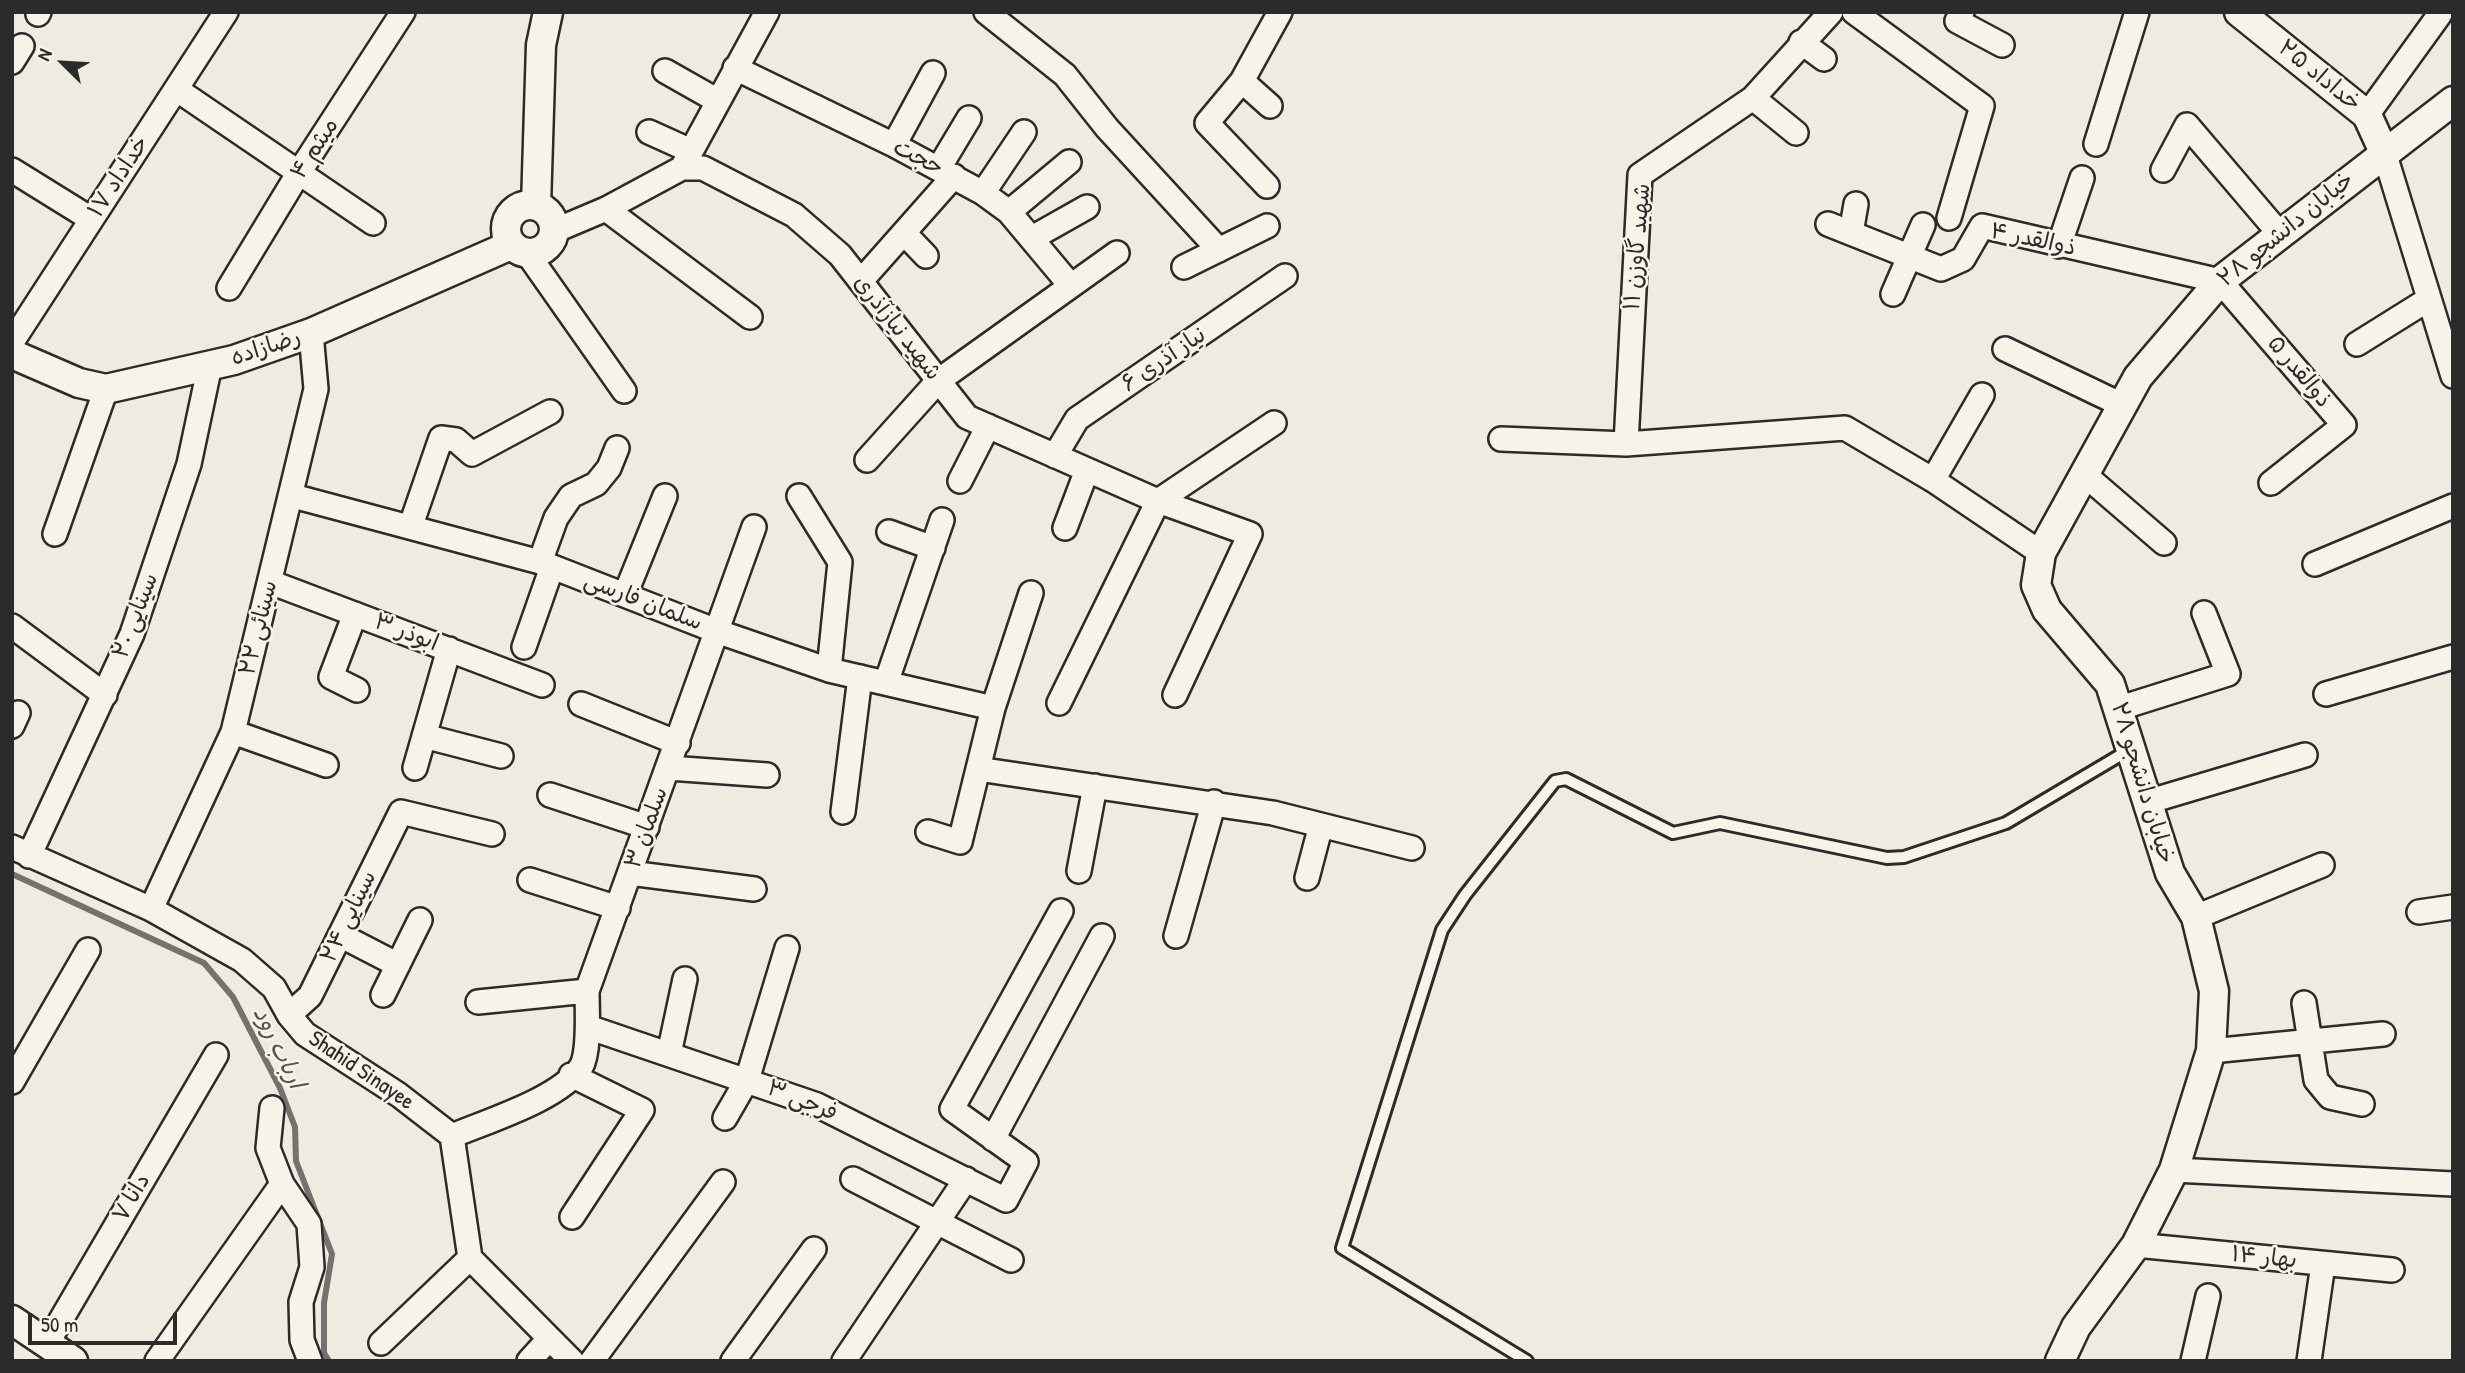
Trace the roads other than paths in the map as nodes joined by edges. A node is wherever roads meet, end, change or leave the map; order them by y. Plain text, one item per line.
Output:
1 (226, 12) edge
2 (404, 12) edge
3 (548, 12) edge
4 (767, 12) edge
5 (986, 12) edge
6 (1280, 12) edge
7 (1831, 12) edge
8 (1854, 12) edge
9 (1962, 12) edge
10 (2137, 12) edge
11 (2438, 12) edge
12 (2253, 16) edge
13 (1801, 42) junction
14 (2002, 46) dead end
15 (1824, 59) dead end
16 (735, 68) junction
17 (665, 71) dead end
18 (933, 73) dead end
19 (1242, 81) junction
20 (176, 89) junction
21 (1752, 98) junction
22 (718, 101) junction
23 (2453, 101) edge
24 (1270, 106) dead end
25 (2367, 115) junction
26 (969, 118) dead end
27 (649, 132) dead end
28 (1024, 132) dead end
29 (1796, 133) dead end
30 (2096, 144) dead end
31 (894, 145) junction
32 (2384, 152) junction
33 (686, 160) junction
34 (1069, 162) dead end
35 (12, 170) edge
36 (2163, 170) dead end
37 (946, 172) junction
38 (298, 174) junction
39 (2082, 178) dead end
40 (1267, 186) dead end
41 (983, 193) junction
42 (1856, 204) dead end
43 (536, 206) junction
44 (1087, 206) dead end
45 (607, 209) junction
46 (1009, 212) junction
47 (1949, 218) dead end
48 (91, 219) junction
49 (373, 223) dead end
50 (1828, 224) dead end
51 (1923, 225) dead end
52 (1266, 226) dead end
53 (554, 231) junction
54 (904, 233) junction
55 (1851, 233) junction
56 (2279, 233) junction
57 (1032, 238) junction
58 (2059, 246) junction
59 (519, 249) junction
60 (1219, 250) junction
61 (1117, 253) dead end
62 (926, 256) dead end
63 (1910, 257) junction
64 (1184, 267) dead end
65 (1285, 276) dead end
66 (861, 281) junction
67 (2220, 281) junction
68 (1071, 286) junction
69 (229, 288) dead end
70 (1893, 294) dead end
71 (2429, 299) junction
72 (750, 317) dead end
73 (311, 333) junction
74 (12, 342) edge
75 (2357, 344) dead end
76 (2005, 349) dead end
77 (12, 354) edge
78 (210, 365) junction
79 (2453, 376) edge
80 (938, 380) junction
81 (106, 389) junction
82 (624, 391) dead end
83 (1982, 396) dead end
84 (2122, 405) junction
85 (550, 412) dead end
86 (1274, 424) dead end
87 (988, 426) junction
88 (1502, 439) dead end
89 (1626, 444) junction
90 (617, 448) dead end
91 (1055, 456) junction
92 (867, 460) dead end
93 (1087, 470) junction
94 (2085, 475) junction
95 (1933, 480) junction
96 (960, 481) dead end
97 (2271, 483) dead end
98 (293, 496) junction
99 (665, 496) dead end
100 (799, 496) dead end
101 (1158, 501) junction
102 (2453, 506) edge
103 (942, 520) dead end
104 (411, 525) junction
105 (754, 527) dead end
106 (1065, 528) dead end
107 (889, 532) dead end
108 (55, 534) dead end
109 (2164, 543) dead end
110 (933, 548) junction
111 (2041, 552) junction
112 (546, 564) junction
113 (2315, 564) dead end
114 (270, 582) junction
115 (1031, 593) dead end
116 (625, 595) junction
117 (2204, 613) dead end
118 (355, 614) junction
119 (12, 626) edge
120 (719, 632) junction
121 (524, 647) dead end
122 (449, 649) junction
123 (2453, 657) edge
124 (829, 670) junction
125 (860, 677) junction
126 (886, 683) junction
127 (542, 685) dead end
128 (358, 690) dead end
129 (2326, 694) dead end
130 (105, 695) junction
131 (1175, 695) dead end
132 (1059, 703) dead end
133 (580, 704) dead end
134 (993, 708) junction
135 (2120, 708) junction
136 (233, 732) junction
137 (424, 736) junction
138 (678, 743) junction
139 (2129, 750) junction
140 (2305, 755) dead end
141 (501, 756) dead end
142 (326, 765) dead end
143 (415, 768) dead end
144 (669, 768) junction
145 (978, 769) junction
146 (767, 775) dead end
147 (1095, 786) junction
148 (550, 795) dead end
149 (2147, 802) junction
150 (1214, 803) junction
151 (843, 812) dead end
152 (1321, 825) junction
153 (647, 827) junction
154 (928, 832) dead end
155 (492, 834) dead end
156 (1412, 848) dead end
157 (21, 852) edge
158 (2322, 865) dead end
159 (1079, 871) dead end
160 (630, 873) junction
161 (1307, 877) dead end
162 (530, 880) dead end
163 (754, 889) dead end
164 (2453, 907) edge
165 (618, 908) junction
166 (151, 909) junction
167 (1061, 911) dead end
168 (2418, 912) dead end
169 (2196, 917) junction
170 (420, 920) dead end
171 (340, 935) junction
172 (1102, 936) dead end
173 (1176, 936) dead end
174 (787, 948) dead end
175 (88, 950) dead end
176 (398, 965) junction
177 (685, 979) dead end
178 (587, 991) junction
179 (383, 995) dead end
180 (478, 1002) dead end
181 (2304, 1003) dead end
182 (289, 1015) junction
183 (588, 1027) junction
184 (2383, 1034) dead end
185 (2311, 1042) junction
186 (2211, 1051) junction
187 (669, 1054) junction
188 (216, 1055) dead end
189 (571, 1075) junction
190 (747, 1080) junction
191 (12, 1082) edge
192 (2362, 1104) dead end
193 (272, 1108) dead end
194 (724, 1118) dead end
195 (452, 1136) junction
196 (993, 1139) junction
197 (2174, 1170) junction
198 (853, 1179) dead end
199 (966, 1179) junction
200 (723, 1182) dead end
201 (282, 1184) junction
202 (2453, 1184) edge
203 (572, 1217) dead end
204 (936, 1223) junction
205 (2136, 1245) junction
206 (814, 1249) dead end
207 (470, 1258) junction
208 (1011, 1260) dead end
209 (2323, 1264) junction
210 (2392, 1270) dead end
211 (2208, 1296) dead end
212 (12, 1320) edge
213 (549, 1339) junction
214 (48, 1342) junction
215 (381, 1343) dead end
216 (74, 1361) edge
217 (157, 1361) edge
218 (310, 1361) edge
219 (529, 1361) edge
220 (572, 1361) edge
221 (592, 1361) edge
222 (733, 1361) edge
223 (844, 1361) edge
224 (1527, 1361) edge
225 (2060, 1361) edge
226 (2193, 1361) edge
227 (2309, 1361) edge

1 - 20 street, خداداد ۱۷
2 - 38 street, میثم ۴
3 - 43 street
4 - 16 street
5 - 60 street
6 - 19 street
7 - 13 street, شهید گاوزن ۱۱
8 - 47 street
9 - 14 street
10 - 30 street
11 - 25 street
12 - 25 street, خداداد ۲۵
13 - 15 street
13 - 21 street, شهید گاوزن ۱۱
16 - 22 street
16 - 31 street, حجت
17 - 22 street
18 - 31 street
19 - 24 street
19 - 40 street
20 - 38 street
20 - 48 street, خداداد ۱۷
21 - 29 street
21 - 89 street, شهید گاوزن ۱۱
22 - 33 street
23 - 32 street, خیابان دانشجو ۲۸
25 - 32 street, خداداد ۲۵
26 - 37 street
27 - 33 street, شهید نیازآذری
28 - 41 street
31 - 37 street, حجت
32 - 56 street, خیابان دانشجو ۲۸
32 - 71 street
33 - 45 street
33 - 66 street, شهید نیازآذری
34 - 46 street
35 - 48 street
36 - 56 street
37 - 41 street, حجت
37 - 54 street
38 - 49 street
38 - 69 street, میثم ۴
39 - 58 street
41 - 46 street, حجت
42 - 55 street
43 - 53 street
43 - 59 street
44 - 57 street
45 - 53 street
45 - 72 street
46 - 57 street, حجت
48 - 74 street, خداداد ۱۷
50 - 55 street, ذوالقدر ۴
51 - 63 street
52 - 60 street
53 - 59 street
54 - 62 street
54 - 66 street
55 - 63 street, ذوالقدر ۴
56 - 67 street, خیابان دانشجو ۲۸
57 - 68 street, حجت
58 - 63 street, ذوالقدر ۴
58 - 67 street, ذوالقدر ۴
59 - 73 street, رضازاده
59 - 82 street
60 - 64 street
61 - 68 street
63 - 70 street
65 - 91 street, نیاز آذری ۶
66 - 80 street, شهید نیازآذری
67 - 84 street, خیابان دانشجو ۲۸
67 - 97 street, ذوالقدر ۵
68 - 80 street
71 - 75 street
71 - 79 street
73 - 78 street, رضازاده
73 - 98 street, سینائی ۲۲
76 - 84 street
77 - 81 street, رضازاده
78 - 81 street, رضازاده
78 - 130 street, سینایی ۲۰
80 - 87 street, شهید نیازآذری
80 - 92 street
81 - 108 street
83 - 95 street
84 - 94 street, خیابان دانشجو ۲۸
85 - 104 street
86 - 101 street
87 - 91 street, شهید نیازآذری
87 - 96 street
88 - 89 street
89 - 95 street
90 - 112 street
91 - 93 street, شهید نیازآذری
93 - 101 street, شهید نیازآذری
93 - 106 street
94 - 109 street
94 - 111 street, خیابان دانشجو ۲۸
95 - 111 street
98 - 104 street, سلمان فارسی
98 - 114 street, سینائی ۲۲
99 - 116 street
100 - 124 street
101 - 131 street, شهید نیازآذری
101 - 132 street
102 - 113 street
103 - 110 street
104 - 112 street, سلمان فارسی
105 - 120 street, سلمان ۳
107 - 110 street
110 - 126 street
111 - 135 street, خیابان دانشجو ۲۸
112 - 116 street, سلمان فارسی
112 - 121 street
114 - 118 street, ابوذر ۳
114 - 136 street, سینائی ۲۲
115 - 134 street
116 - 120 street, سلمان فارسی
117 - 135 street
118 - 122 street, ابوذر ۳
118 - 128 street
119 - 130 street
120 - 124 street, سلمان فارسی
120 - 138 street, سلمان ۳
122 - 127 street, ابوذر ۳
122 - 137 street
123 - 129 street
124 - 125 street, سلمان فارسی
125 - 126 street, سلمان فارسی
125 - 151 street
126 - 134 street, سلمان فارسی
130 - 157 street, سینایی ۲۰
133 - 138 street
134 - 145 street
135 - 139 street, خیابان دانشجو ۲۸
136 - 142 street
136 - 166 street, سینائی ۲۲
137 - 141 street
137 - 143 street
138 - 144 street, سلمان ۳
139 - 149 street, خیابان دانشجو ۲۸
139 - 224 lane
140 - 149 street
144 - 146 street
144 - 153 street, سلمان ۳
145 - 147 street
145 - 154 street
147 - 150 street
147 - 159 street
148 - 153 street
149 - 169 street, خیابان دانشجو ۲۸
150 - 152 street
150 - 173 street
152 - 156 street
152 - 161 street
153 - 160 street, سلمان ۳
155 - 171 street, سینایی ۲۴
157 - 166 street, Shahid Sinayee
158 - 169 street
160 - 163 street
160 - 165 street, سلمان ۳
162 - 165 street
164 - 168 street
165 - 178 street, سلمان ۳
166 - 182 street, Shahid Sinayee
167 - 196 street
169 - 186 street, خیابان دانشجو ۲۸
170 - 176 street
171 - 176 street
171 - 182 street, سینایی ۲۴
172 - 196 street
174 - 190 street
175 - 191 street
176 - 179 street
177 - 187 street
178 - 180 street
178 - 183 street, سلمان ۳
181 - 185 street
182 - 195 street, Shahid Sinayee
183 - 187 street, فرجی ۳
183 - 189 street, سلمان ۳
184 - 185 street
185 - 186 street
185 - 192 street
186 - 197 street, خیابان دانشجو ۲۸
187 - 190 street, فرجی ۳
188 - 214 street, دانا ۷
189 - 195 street
189 - 203 street
190 - 194 street
190 - 199 street, فرجی ۳
193 - 201 street
195 - 207 street
196 - 199 street, فرجی ۳
197 - 202 street
197 - 205 street, خیابان دانشجو ۲۸
198 - 204 street
199 - 204 street
200 - 221 street
201 - 217 street
201 - 218 street
204 - 208 street
204 - 223 street
205 - 209 street, بهار ۱۴
205 - 225 street, خیابان دانشجو ۲۸
206 - 222 street
207 - 213 street
207 - 215 street
209 - 210 street, بهار ۱۴
209 - 227 street
211 - 226 street
212 - 214 street
213 - 219 street
213 - 220 street
214 - 216 street

